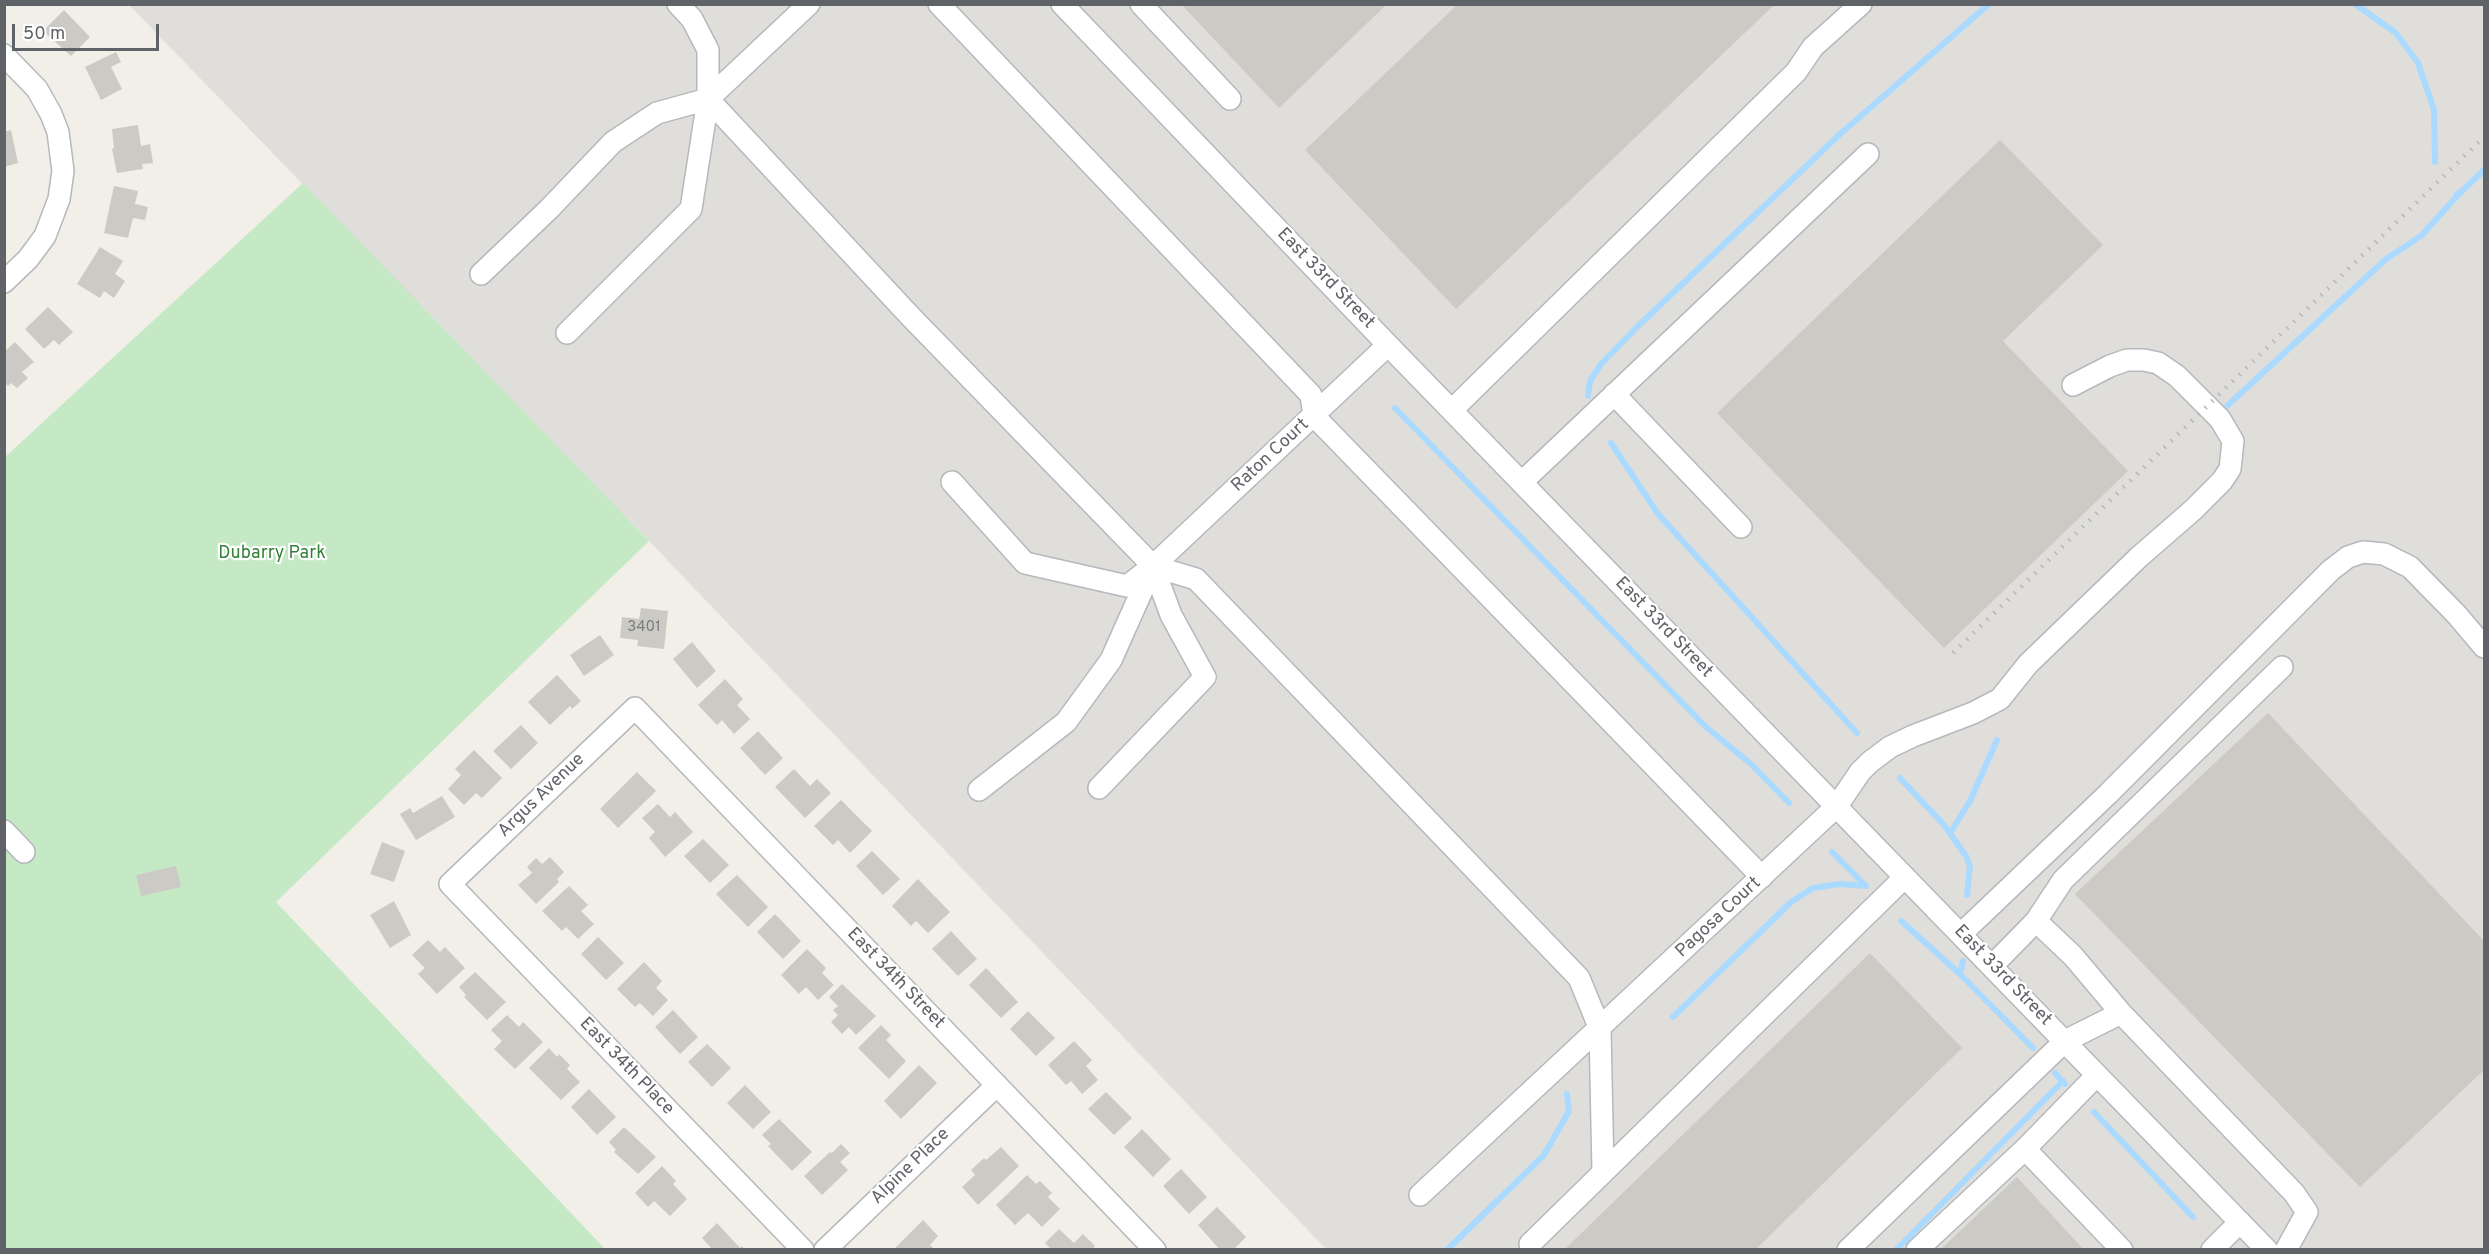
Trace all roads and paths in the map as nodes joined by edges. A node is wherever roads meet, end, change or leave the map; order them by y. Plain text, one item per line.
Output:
1 (678, 4) edge
2 (809, 4) edge
3 (939, 4) edge
4 (1062, 4) edge
5 (1141, 4) edge
6 (1861, 4) edge
7 (4, 55) edge
8 (708, 99) junction
9 (1230, 99) dead end
10 (1868, 154) dead end
11 (481, 274) dead end
12 (4, 282) edge
13 (567, 333) dead end
14 (1388, 345) junction
15 (2073, 385) dead end
16 (1614, 394) junction
17 (1452, 410) junction
18 (1314, 416) junction
19 (951, 482) dead end
20 (1522, 482) junction
21 (1741, 527) dead end
22 (1153, 567) junction
23 (2482, 641) edge
24 (2282, 667) dead end
25 (635, 708) joint
26 (1099, 788) dead end
27 (979, 790) dead end
28 (1837, 806) junction
29 (4, 831) edge
30 (24, 852) dead end
31 (1762, 877) junction
32 (1905, 877) junction
33 (450, 884) joint
34 (2036, 921) junction
35 (1961, 934) junction
36 (1992, 966) junction
37 (2121, 1013) junction
38 (1600, 1029) junction
39 (2065, 1041) junction
40 (2097, 1075) junction
41 (997, 1085) junction
42 (2025, 1149) junction
43 (1603, 1172) junction
44 (1420, 1195) dead end
45 (2240, 1222) junction
46 (1530, 1244) dead end
47 (803, 1250) edge
48 (825, 1250) edge
49 (1155, 1250) edge
50 (1848, 1250) edge
51 (1917, 1250) edge
52 (2122, 1250) edge
53 (2212, 1250) edge
54 (2267, 1250) edge
55 (2286, 1250) edge

1 - 8 street
2 - 8 street
3 - 18 street
4 - 14 street, East 33rd Street
5 - 9 street
6 - 17 street
7 - 12 street
8 - 11 street
8 - 13 street
8 - 22 street
10 - 16 street
14 - 17 street, East 33rd Street
14 - 18 street, Raton Court
15 - 28 street, Pagosa Court
16 - 20 street
16 - 21 street
17 - 20 street, East 33rd Street
18 - 22 street, Raton Court
18 - 31 street
19 - 22 street, Raton Court
20 - 28 street, East 33rd Street
22 - 26 street
22 - 27 street
22 - 38 street
23 - 35 street
24 - 34 street
25 - 33 street, Argus Avenue
25 - 41 street, East 34th Street
28 - 31 street, Pagosa Court
28 - 32 street, East 33rd Street
29 - 30 street
31 - 38 street, Pagosa Court
32 - 35 street, East 33rd Street
32 - 43 street
33 - 47 street, East 34th Place
34 - 36 street
34 - 37 street
35 - 36 street, East 33rd Street
36 - 39 street, East 33rd Street
37 - 39 street
37 - 55 street
38 - 43 street
38 - 44 street, Pagosa Court
39 - 40 street, East 33rd Street
39 - 50 street
40 - 42 street
40 - 45 street, East 33rd Street
41 - 48 street, Alpine Place
41 - 49 street, East 34th Street
42 - 51 street
42 - 52 street
43 - 46 street
45 - 53 street
45 - 54 street, East 33rd Street

